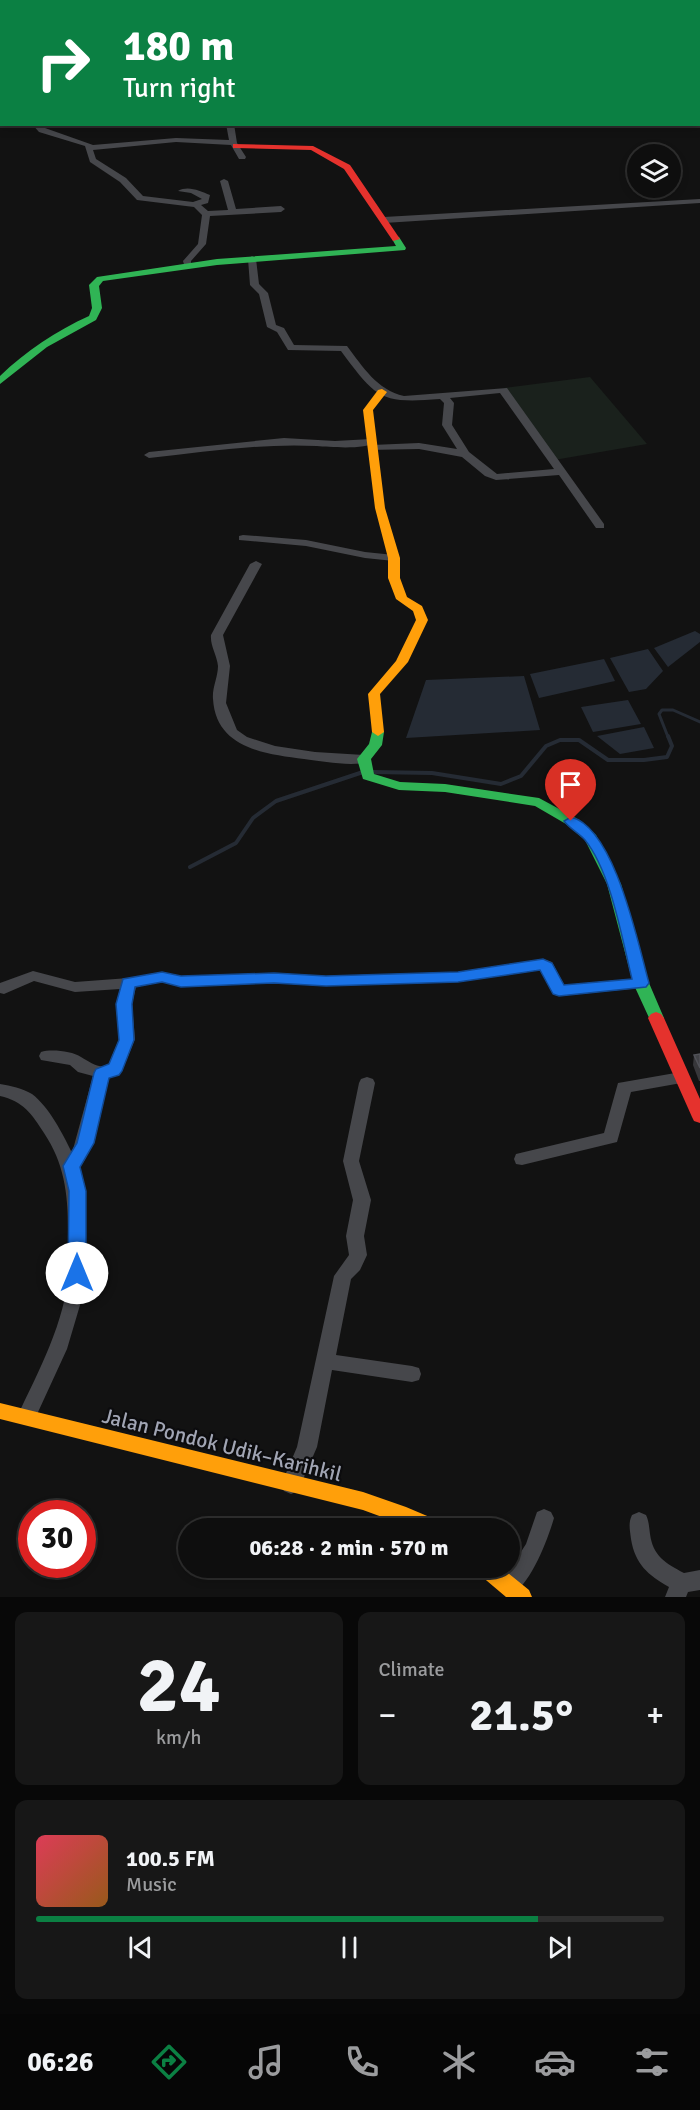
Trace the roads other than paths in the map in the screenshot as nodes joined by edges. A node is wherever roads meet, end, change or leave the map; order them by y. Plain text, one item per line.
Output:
1 (37, 126) edge
2 (231, 126) edge
3 (90, 148) junction
4 (237, 149) junction
5 (224, 181) dead end
6 (182, 191) dead end
7 (700, 201) edge
8 (192, 205) junction
9 (281, 209) dead end
10 (233, 213) junction
11 (206, 214) junction
12 (384, 220) junction
13 (252, 259) junction
14 (188, 266) junction
15 (0, 381) edge
16 (382, 392) junction
17 (443, 396) junction
18 (372, 445) junction
19 (149, 454) dead end
20 (465, 454) junction
21 (562, 472) junction
22 (600, 526) dead end
23 (243, 538) dead end
24 (394, 558) junction
25 (256, 564) dead end
26 (365, 766) junction
27 (129, 983) junction
28 (641, 983) junction
29 (0, 988) edge
30 (47, 1056) dead end
31 (102, 1073) junction
32 (681, 1078) junction
33 (367, 1083) dead end
34 (0, 1090) edge
35 (700, 1117) edge
36 (522, 1159) dead end
37 (72, 1166) junction
38 (324, 1361) junction
39 (412, 1374) dead end
40 (0, 1411) edge
41 (26, 1418) junction
42 (291, 1485) junction
43 (412, 1518) edge
44 (544, 1518) dead end
45 (639, 1521) dead end
46 (500, 1578) edge
47 (686, 1587) edge
48 (516, 1591) edge

1 - 3 street
2 - 4 street
3 - 4 street
3 - 8 street
4 - 12 street
5 - 10 street
6 - 8 street
7 - 12 street
8 - 11 street
9 - 10 street
10 - 11 street
11 - 14 street
12 - 13 street
13 - 14 street
13 - 16 street
14 - 15 street
16 - 17 street
16 - 18 street
17 - 20 street
17 - 21 street
18 - 19 street
18 - 20 street
18 - 24 street
20 - 21 street
21 - 22 street
23 - 24 street
24 - 26 street
25 - 26 street
26 - 28 street
27 - 28 street
27 - 29 street
27 - 31 street
28 - 32 street
30 - 31 street
31 - 37 street
32 - 35 street
32 - 36 street
33 - 38 street
34 - 37 street
37 - 41 street
38 - 39 street
38 - 42 street
40 - 41 street, Jalan Pondok Udik–Karihkil
41 - 42 street, Jalan Pondok Udik–Karihkil
42 - 43 street, Jalan Pondok Udik–Karihkil
44 - 48 street
45 - 47 street
46 - 48 street

